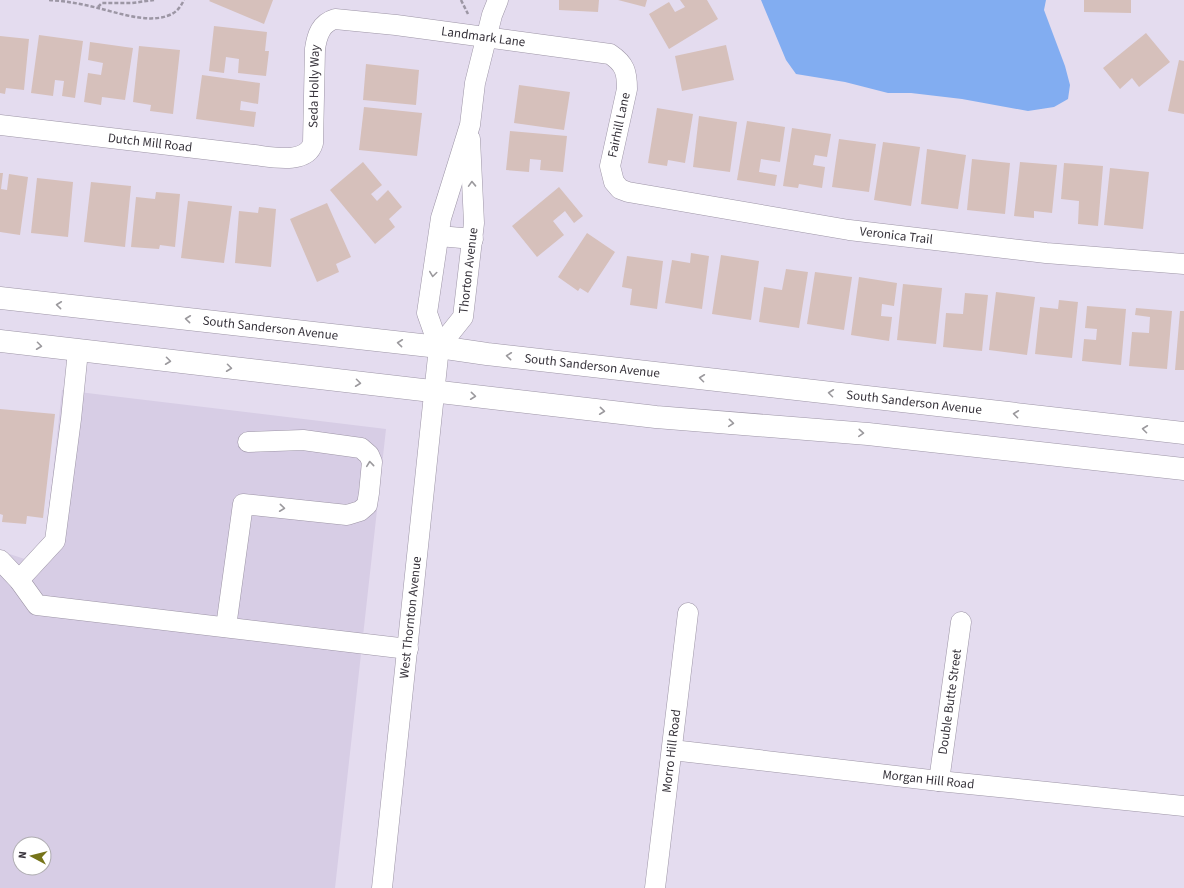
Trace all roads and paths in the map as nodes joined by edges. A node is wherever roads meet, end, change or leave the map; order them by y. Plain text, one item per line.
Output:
1 (50, 0) edge
2 (154, 0) edge
3 (184, 0) edge
4 (498, 0) edge
5 (97, 7) junction
6 (335, 19) joint
7 (486, 37) junction
8 (625, 68) joint
9 (0, 125) edge
10 (470, 125) junction
11 (300, 157) joint
12 (614, 182) joint
13 (439, 236) junction
14 (473, 239) junction
15 (1184, 264) edge
16 (0, 298) edge
17 (0, 341) edge
18 (439, 347) junction
19 (78, 351) junction
20 (434, 392) junction
21 (1184, 433) edge
22 (248, 442) dead end
23 (1184, 469) edge
24 (0, 560) edge
25 (20, 580) junction
26 (688, 613) dead end
27 (961, 622) dead end
28 (226, 627) junction
29 (408, 648) junction
30 (672, 750) junction
31 (939, 781) junction
32 (1184, 806) edge
33 (382, 888) edge
34 (655, 888) edge

1 - 5 path
2 - 5 path
3 - 5 path
4 - 7 street, Thorton Avenue
6 - 7 street, Landmark Lane
6 - 11 street, Seda Holly Way
7 - 8 street, Landmark Lane
7 - 10 street, Thorton Avenue
8 - 12 street, Fairhill Lane
9 - 11 street, Dutch Mill Road
10 - 13 street, Thorton Avenue
14 -> 10 street, Thorton Avenue
12 - 15 street, Veronica Trail
13 - 14 street
13 -> 18 street, Thorton Avenue
14 - 18 street, Thorton Avenue
18 -> 16 main road, South Sanderson Avenue
17 -> 19 main road
18 - 20 street, West Thornton Avenue
21 -> 18 main road, South Sanderson Avenue
19 -> 20 main road
19 - 25 street
20 -> 23 main road
20 - 29 street, West Thornton Avenue
28 -> 22 street
24 - 25 street
25 - 28 street
26 - 30 street, Morro Hill Road
27 - 31 street, Double Butte Street
28 - 29 street
29 - 33 street, West Thornton Avenue
30 - 31 street, Morgan Hill Road
30 - 34 street, Morro Hill Road
31 - 32 street, Morgan Hill Road

